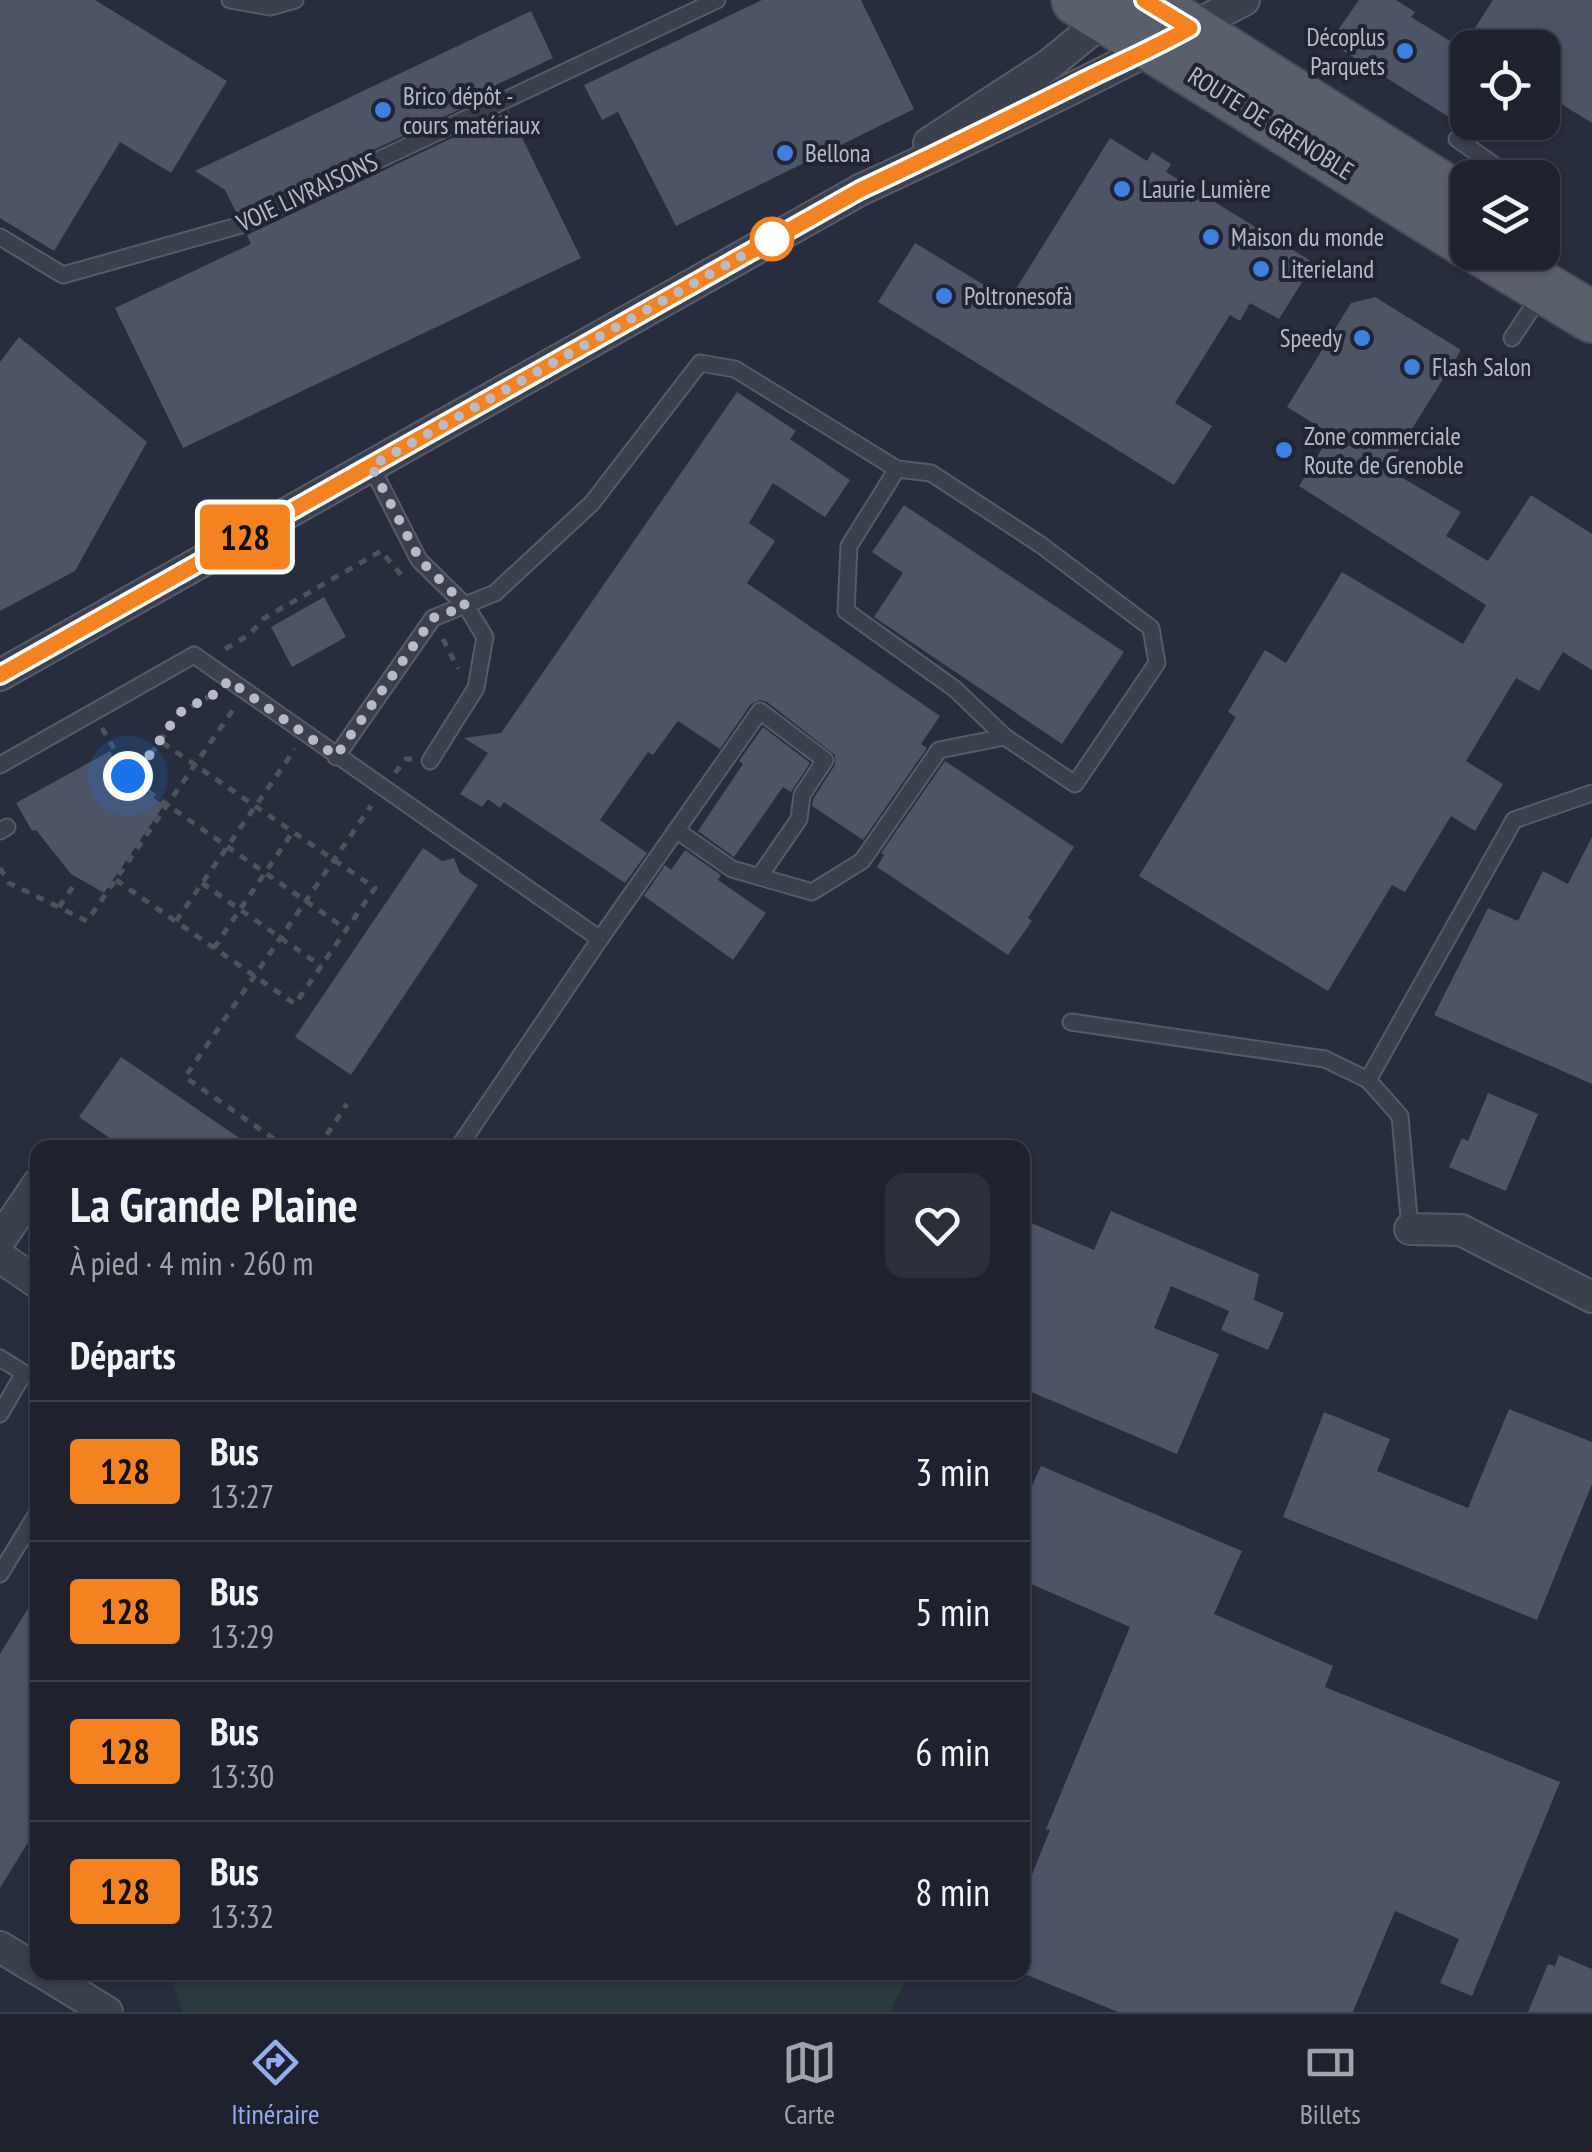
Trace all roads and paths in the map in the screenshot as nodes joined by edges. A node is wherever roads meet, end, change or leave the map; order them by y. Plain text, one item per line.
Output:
1 (230, 0) edge
2 (295, 0) edge
3 (717, 0) edge
4 (1244, 0) edge
5 (1141, 15) edge
6 (968, 120) junction
7 (1456, 140) dead end
8 (1490, 160) edge
9 (1450, 194) edge
10 (1450, 230) edge
11 (0, 237) edge
12 (1560, 274) edge
13 (1592, 318) edge
14 (1512, 338) dead end
15 (371, 466) junction
16 (897, 469) junction
17 (466, 606) junction
18 (433, 618) junction
19 (0, 675) edge
20 (228, 680) junction
21 (246, 692) junction
22 (93, 712) junction
23 (455, 721) junction
24 (305, 734) junction
25 (1006, 737) junction
26 (160, 741) junction
27 (336, 756) junction
28 (430, 760) joint
29 (0, 765) edge
30 (195, 765) junction
31 (132, 780) junction
32 (382, 790) junction
33 (1592, 793) edge
34 (168, 805) junction
35 (255, 807) junction
36 (676, 830) junction
37 (292, 833) junction
38 (227, 846) junction
39 (334, 862) junction
40 (0, 868) edge
41 (264, 873) junction
42 (760, 877) junction
43 (116, 880) junction
44 (202, 883) junction
45 (74, 885) dead end
46 (306, 902) junction
47 (59, 907) junction
48 (240, 910) junction
49 (176, 922) junction
50 (346, 929) junction
51 (281, 938) junction
52 (600, 939) junction
53 (214, 948) junction
54 (322, 966) junction
55 (255, 976) junction
56 (1072, 1022) dead end
57 (1368, 1080) junction
58 (347, 1104) dead end
59 (276, 1140) edge
60 (323, 1140) edge
61 (463, 1140) edge
62 (30, 1196) edge
63 (1410, 1229) joint
64 (0, 1240) edge
65 (0, 1257) edge
66 (30, 1277) edge
67 (1592, 1297) edge
68 (0, 1358) edge
69 (30, 1376) edge
70 (30, 1378) edge
71 (0, 1414) edge
72 (30, 1525) edge
73 (0, 1574) edge
74 (0, 1947) edge
75 (30, 1965) edge
76 (55, 1980) edge
77 (108, 2012) edge

1 - 2 lane
3 - 11 lane, VOIE LIVRAISONS
4 - 5 street
5 - 6 street
5 - 6 street
5 - 9 main road, ROUTE DE GRENOBLE
5 - 10 main road, ROUTE DE GRENOBLE
6 - 15 street
7 - 8 lane
12 - 13 main road
12 - 14 lane
15 - 17 lane
15 - 19 street
16 - 17 lane
16 - 25 lane
16 - 25 lane
17 - 18 lane
17 - 23 lane
18 - 20 path
18 - 23 path
18 - 27 lane
20 - 21 lane
20 - 22 lane
20 - 26 path
21 - 24 lane
21 - 30 path
22 - 29 lane
22 - 31 path
23 - 28 lane
24 - 27 lane
24 - 35 path
25 - 42 lane
26 - 30 path
26 - 31 path
27 - 32 lane
28 - 32 path
30 - 34 path
30 - 35 path
31 - 34 path
32 - 39 path
32 - 52 lane
33 - 57 lane
34 - 38 path
34 - 43 path
35 - 37 path
35 - 38 path
36 - 42 lane
36 - 42 lane
36 - 52 lane
37 - 39 path
37 - 41 path
38 - 41 path
38 - 44 path
39 - 46 path
39 - 50 path
40 - 47 path
41 - 46 path
41 - 48 path
43 - 47 path
43 - 49 path
44 - 48 path
44 - 49 path
45 - 47 path
46 - 50 path
46 - 51 path
48 - 51 path
48 - 53 path
49 - 53 path
50 - 54 path
51 - 54 path
51 - 55 path
52 - 61 lane
53 - 55 path
54 - 55 path
55 - 59 path
56 - 57 lane
57 - 63 lane
58 - 60 path
62 - 64 street
63 - 67 street
65 - 66 street
68 - 69 lane
70 - 71 lane
72 - 73 lane
74 - 75 street
76 - 77 street

